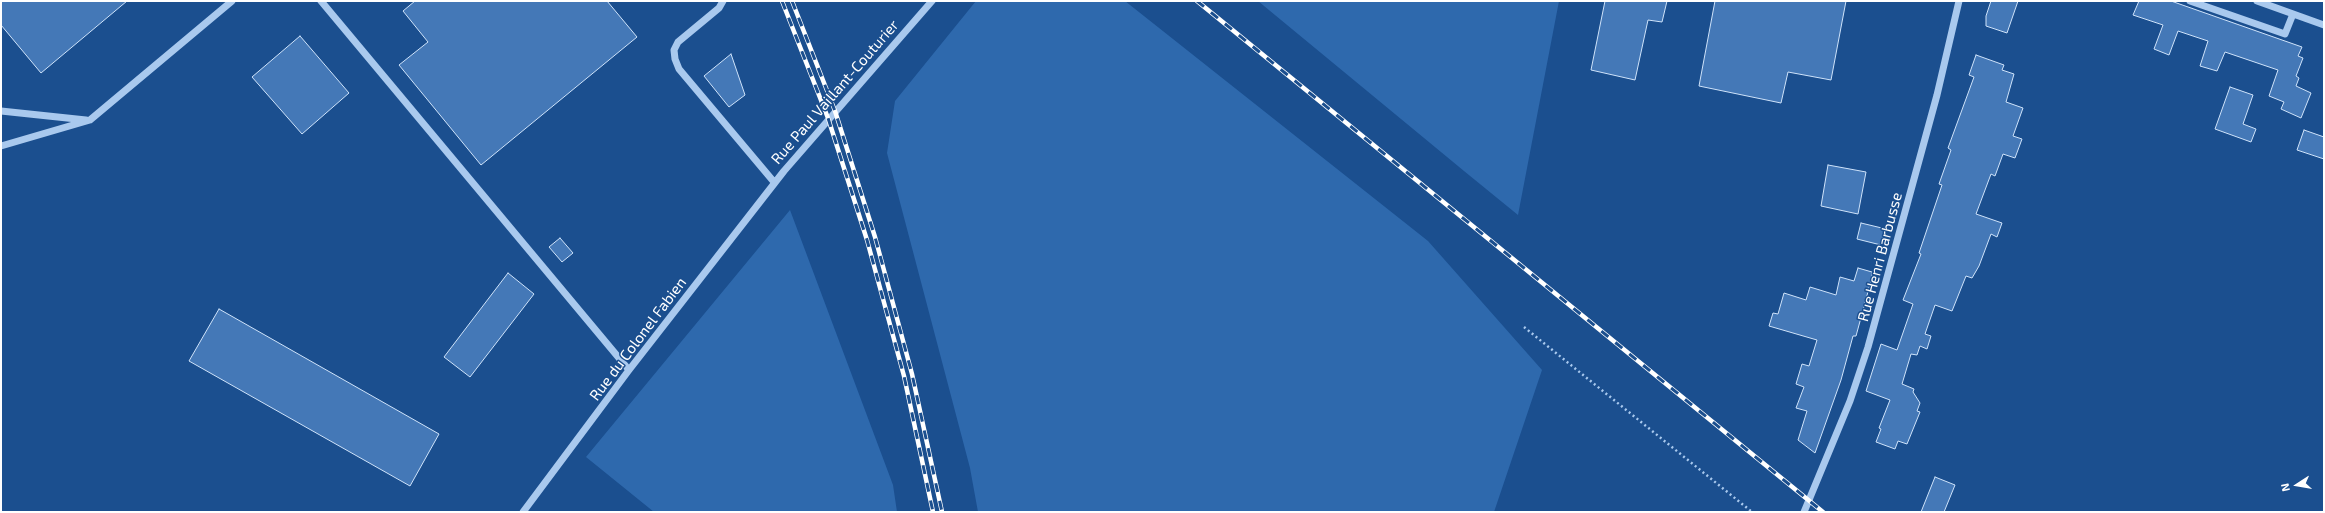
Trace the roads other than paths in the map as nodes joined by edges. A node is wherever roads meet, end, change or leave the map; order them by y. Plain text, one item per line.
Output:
1 (232, 1) edge
2 (321, 1) edge
3 (723, 1) edge
4 (932, 1) edge
5 (1959, 1) edge
6 (2190, 1) edge
7 (2257, 1) edge
8 (2273, 4) edge
9 (2293, 14) junction
10 (2324, 25) edge
11 (1, 111) edge
12 (90, 120) junction
13 (1, 146) edge
14 (774, 182) junction
15 (629, 370) junction
16 (523, 512) edge
17 (1804, 512) edge

1 - 12 street
2 - 15 street
3 - 14 street
4 - 14 street, Rue Paul Vaillant-Couturier
5 - 17 street, Rue Henri Barbusse
6 - 9 street
7 - 8 street
8 - 9 street
9 - 10 street
11 - 12 street
12 - 13 street
14 - 15 street, Rue du Colonel Fabien
15 - 16 street, Rue du Colonel Fabien

